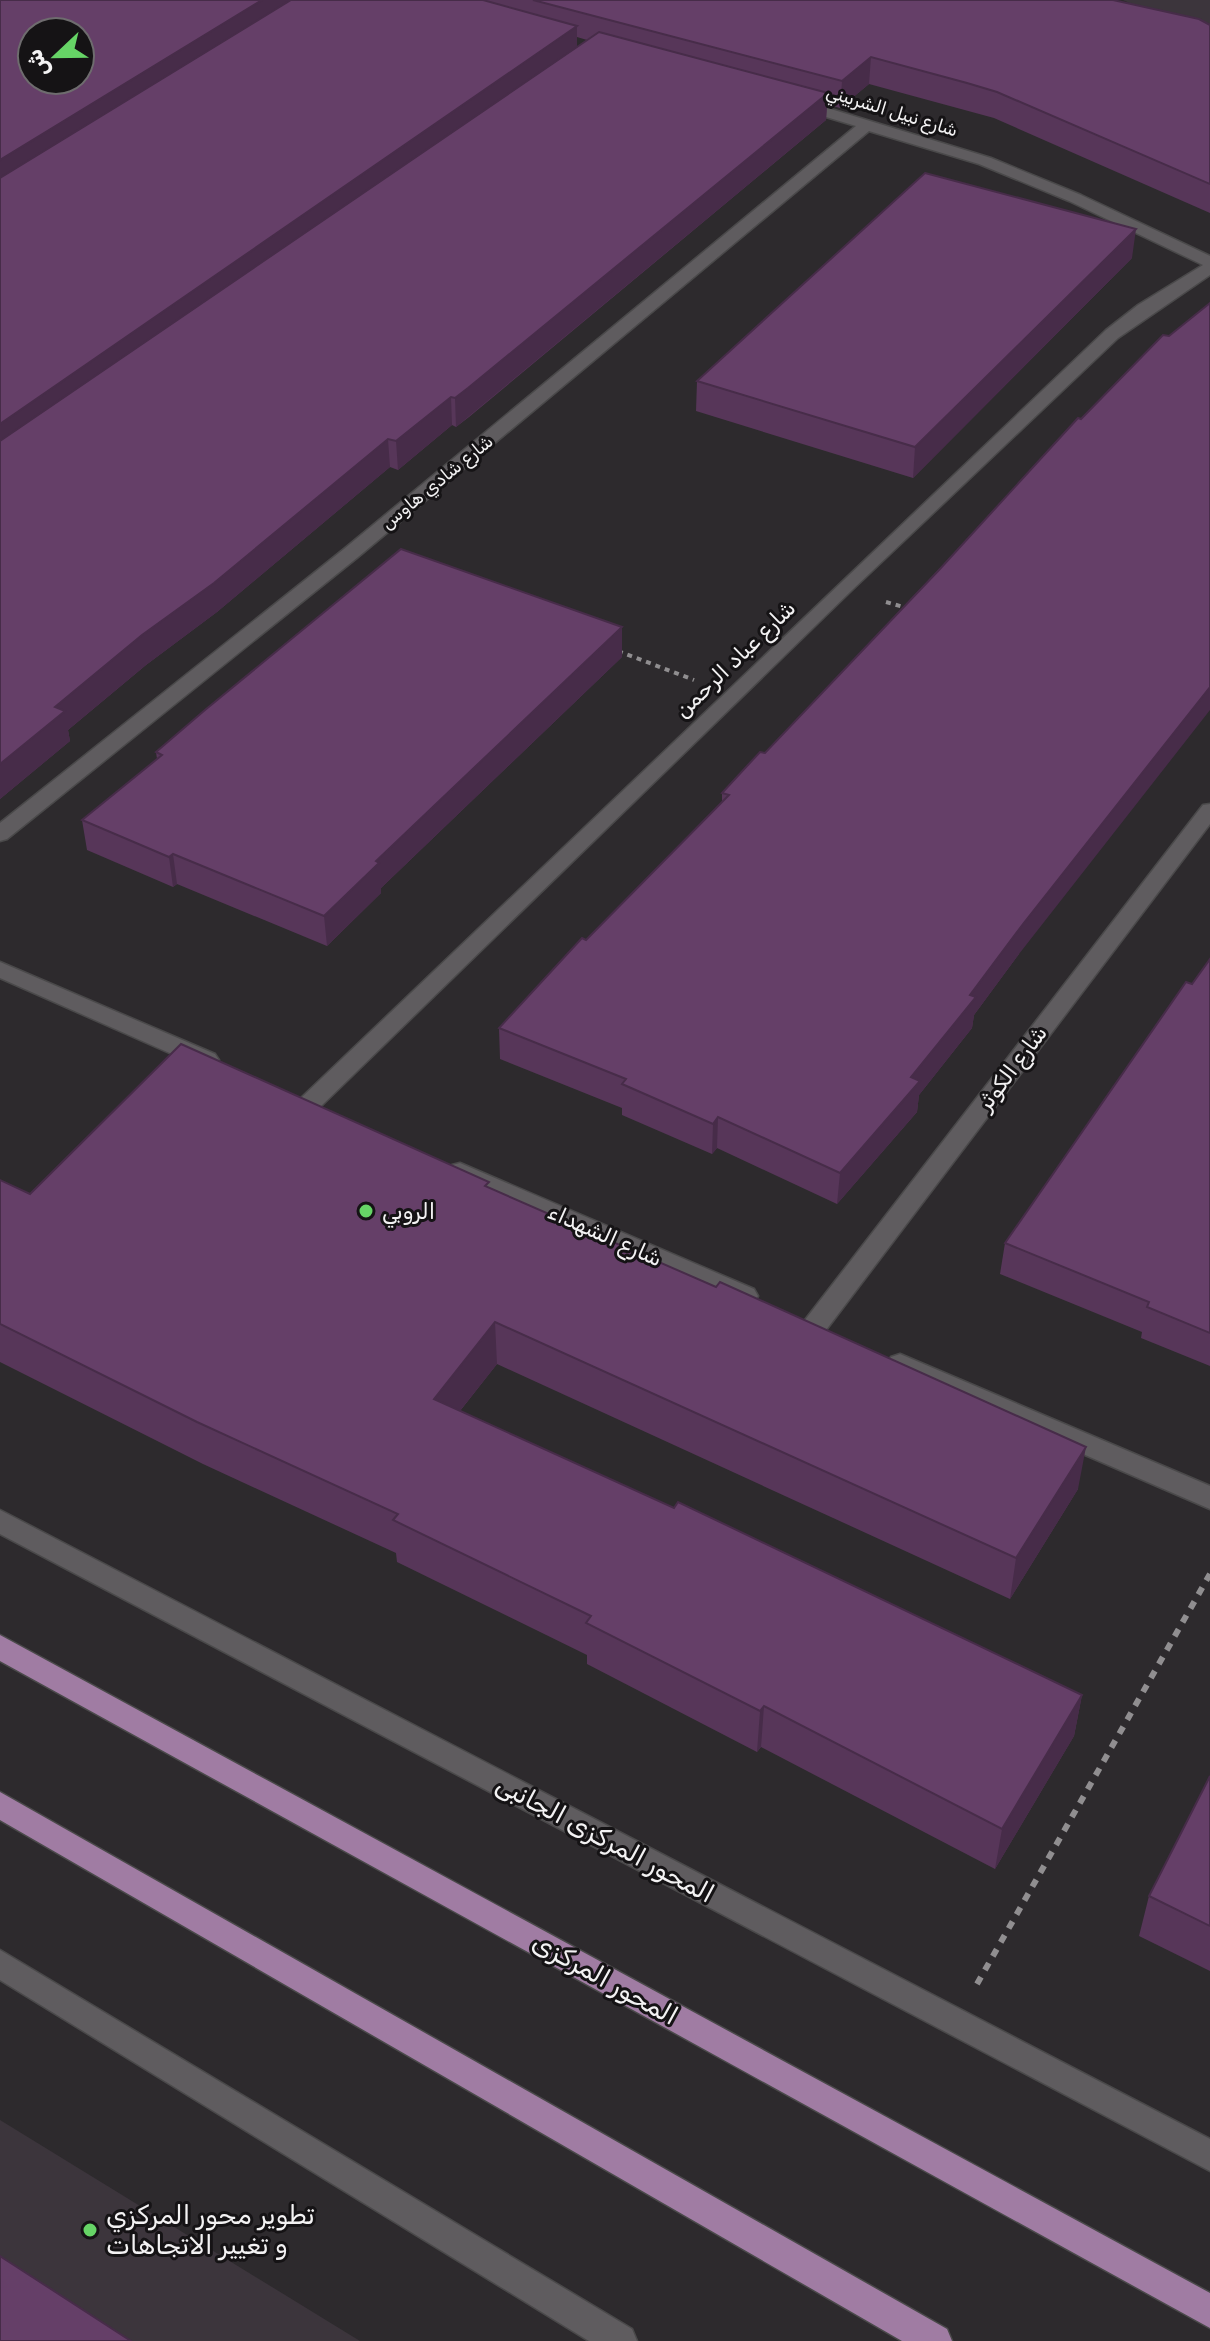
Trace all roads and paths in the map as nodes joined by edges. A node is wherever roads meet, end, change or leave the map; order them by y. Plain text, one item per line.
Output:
1 (778, 99) edge
2 (869, 123) junction
3 (1210, 262) edge
4 (1210, 268) edge
5 (844, 587) junction
6 (917, 612) edge
7 (615, 651) edge
8 (733, 694) junction
9 (1210, 810) edge
10 (0, 834) edge
11 (0, 969) edge
12 (224, 1068) edge
13 (281, 1092) edge
14 (309, 1104) junction
15 (338, 1117) edge
16 (439, 1162) edge
17 (814, 1327) junction
18 (844, 1339) edge
19 (873, 1352) edge
20 (1210, 1498) edge
21 (0, 1521) edge
22 (1210, 1574) edge
23 (0, 1647) edge
24 (0, 1805) edge
25 (0, 1964) edge
26 (954, 2023) junction
27 (1210, 2156) edge
28 (1210, 2311) edge
29 (620, 2341) edge
30 (935, 2341) edge

1 - 2 street, شارع نبيل الشربيني
2 - 3 street, شارع نبيل الشربيني
2 - 10 street, شارع شادي هاوس
4 - 5 street, شارع عباد الرحمن
5 - 6 path
5 - 8 street, شارع عباد الرحمن
7 - 8 path
8 - 14 street, شارع عباد الرحمن
9 - 17 street, شارع الكوثر
11 - 12 street
13 - 14 street
14 - 15 street
16 - 17 street, شارع الشهداء
17 - 18 street, شارع الشهداء
19 - 20 street
21 - 26 street, المحور المركزى الجانبى
22 - 26 path
23 - 28 main road, المحور المركزى
24 - 30 main road
25 - 29 street
26 - 27 street, المحور المركزى الجانبى

